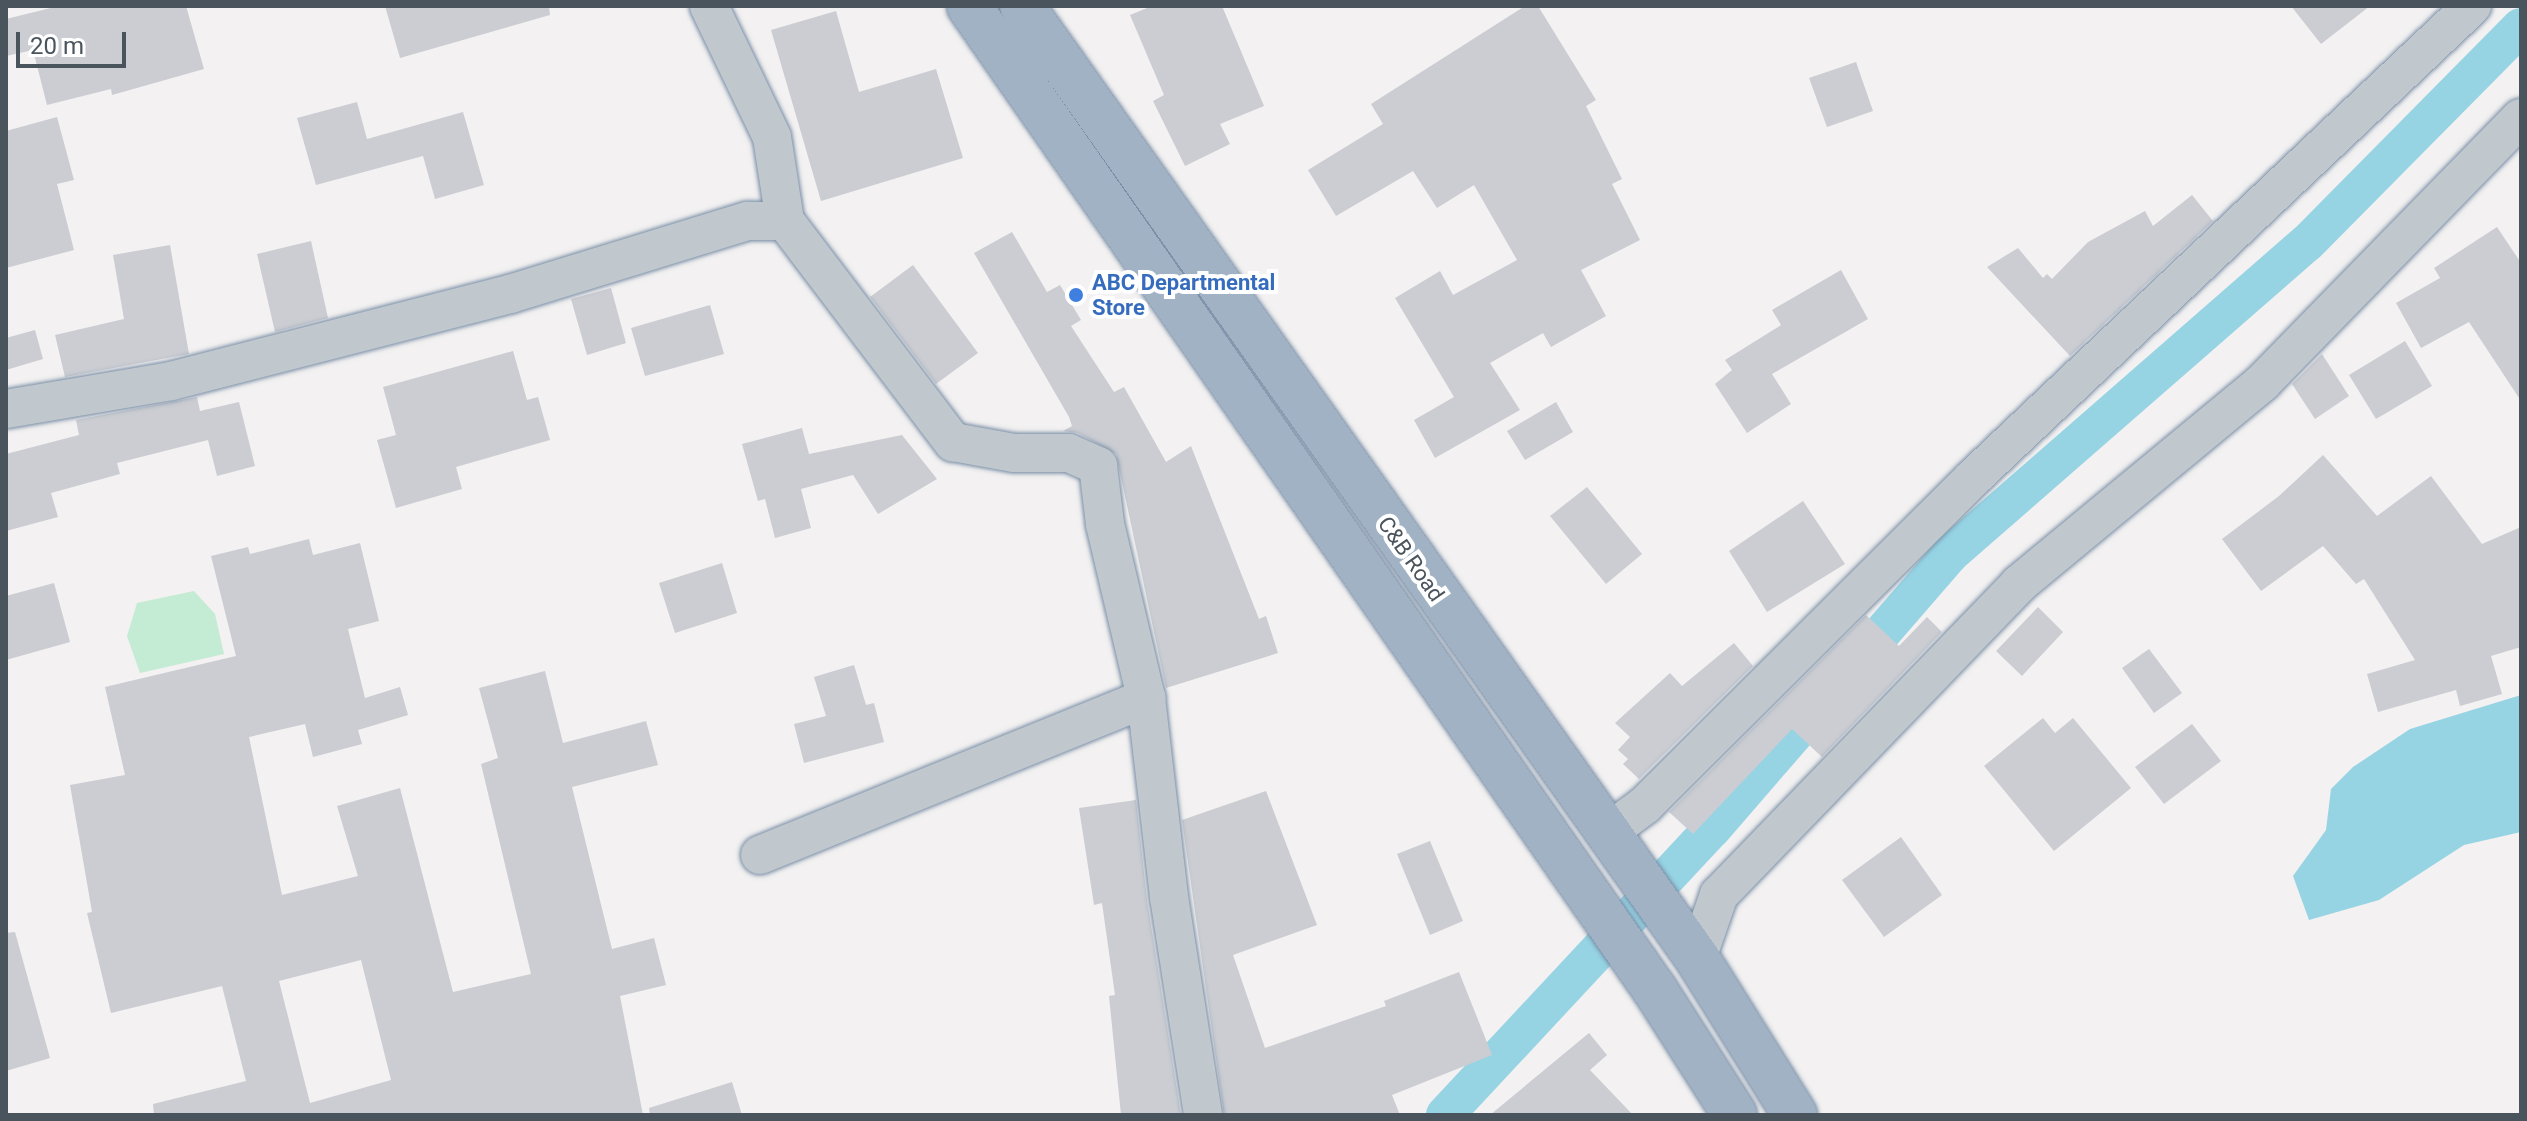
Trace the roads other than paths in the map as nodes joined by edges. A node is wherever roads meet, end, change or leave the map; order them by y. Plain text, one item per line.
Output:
1 (709, 6) edge
2 (969, 6) edge
3 (1022, 6) edge
4 (2460, 10) edge
5 (2521, 118) edge
6 (785, 221) junction
7 (6, 409) edge
8 (1146, 698) junction
9 (1606, 834) junction
10 (760, 855) dead end
11 (1697, 958) junction
12 (1203, 1115) edge
13 (1735, 1115) edge
14 (1795, 1115) edge

1 - 6 street
2 - 13 highway
3 - 9 highway, C&B Road
4 - 9 street
5 - 11 street
6 - 7 street
6 - 8 street
8 - 10 street
8 - 12 street
9 - 11 highway, C&B Road
11 - 14 highway, C&B Road

